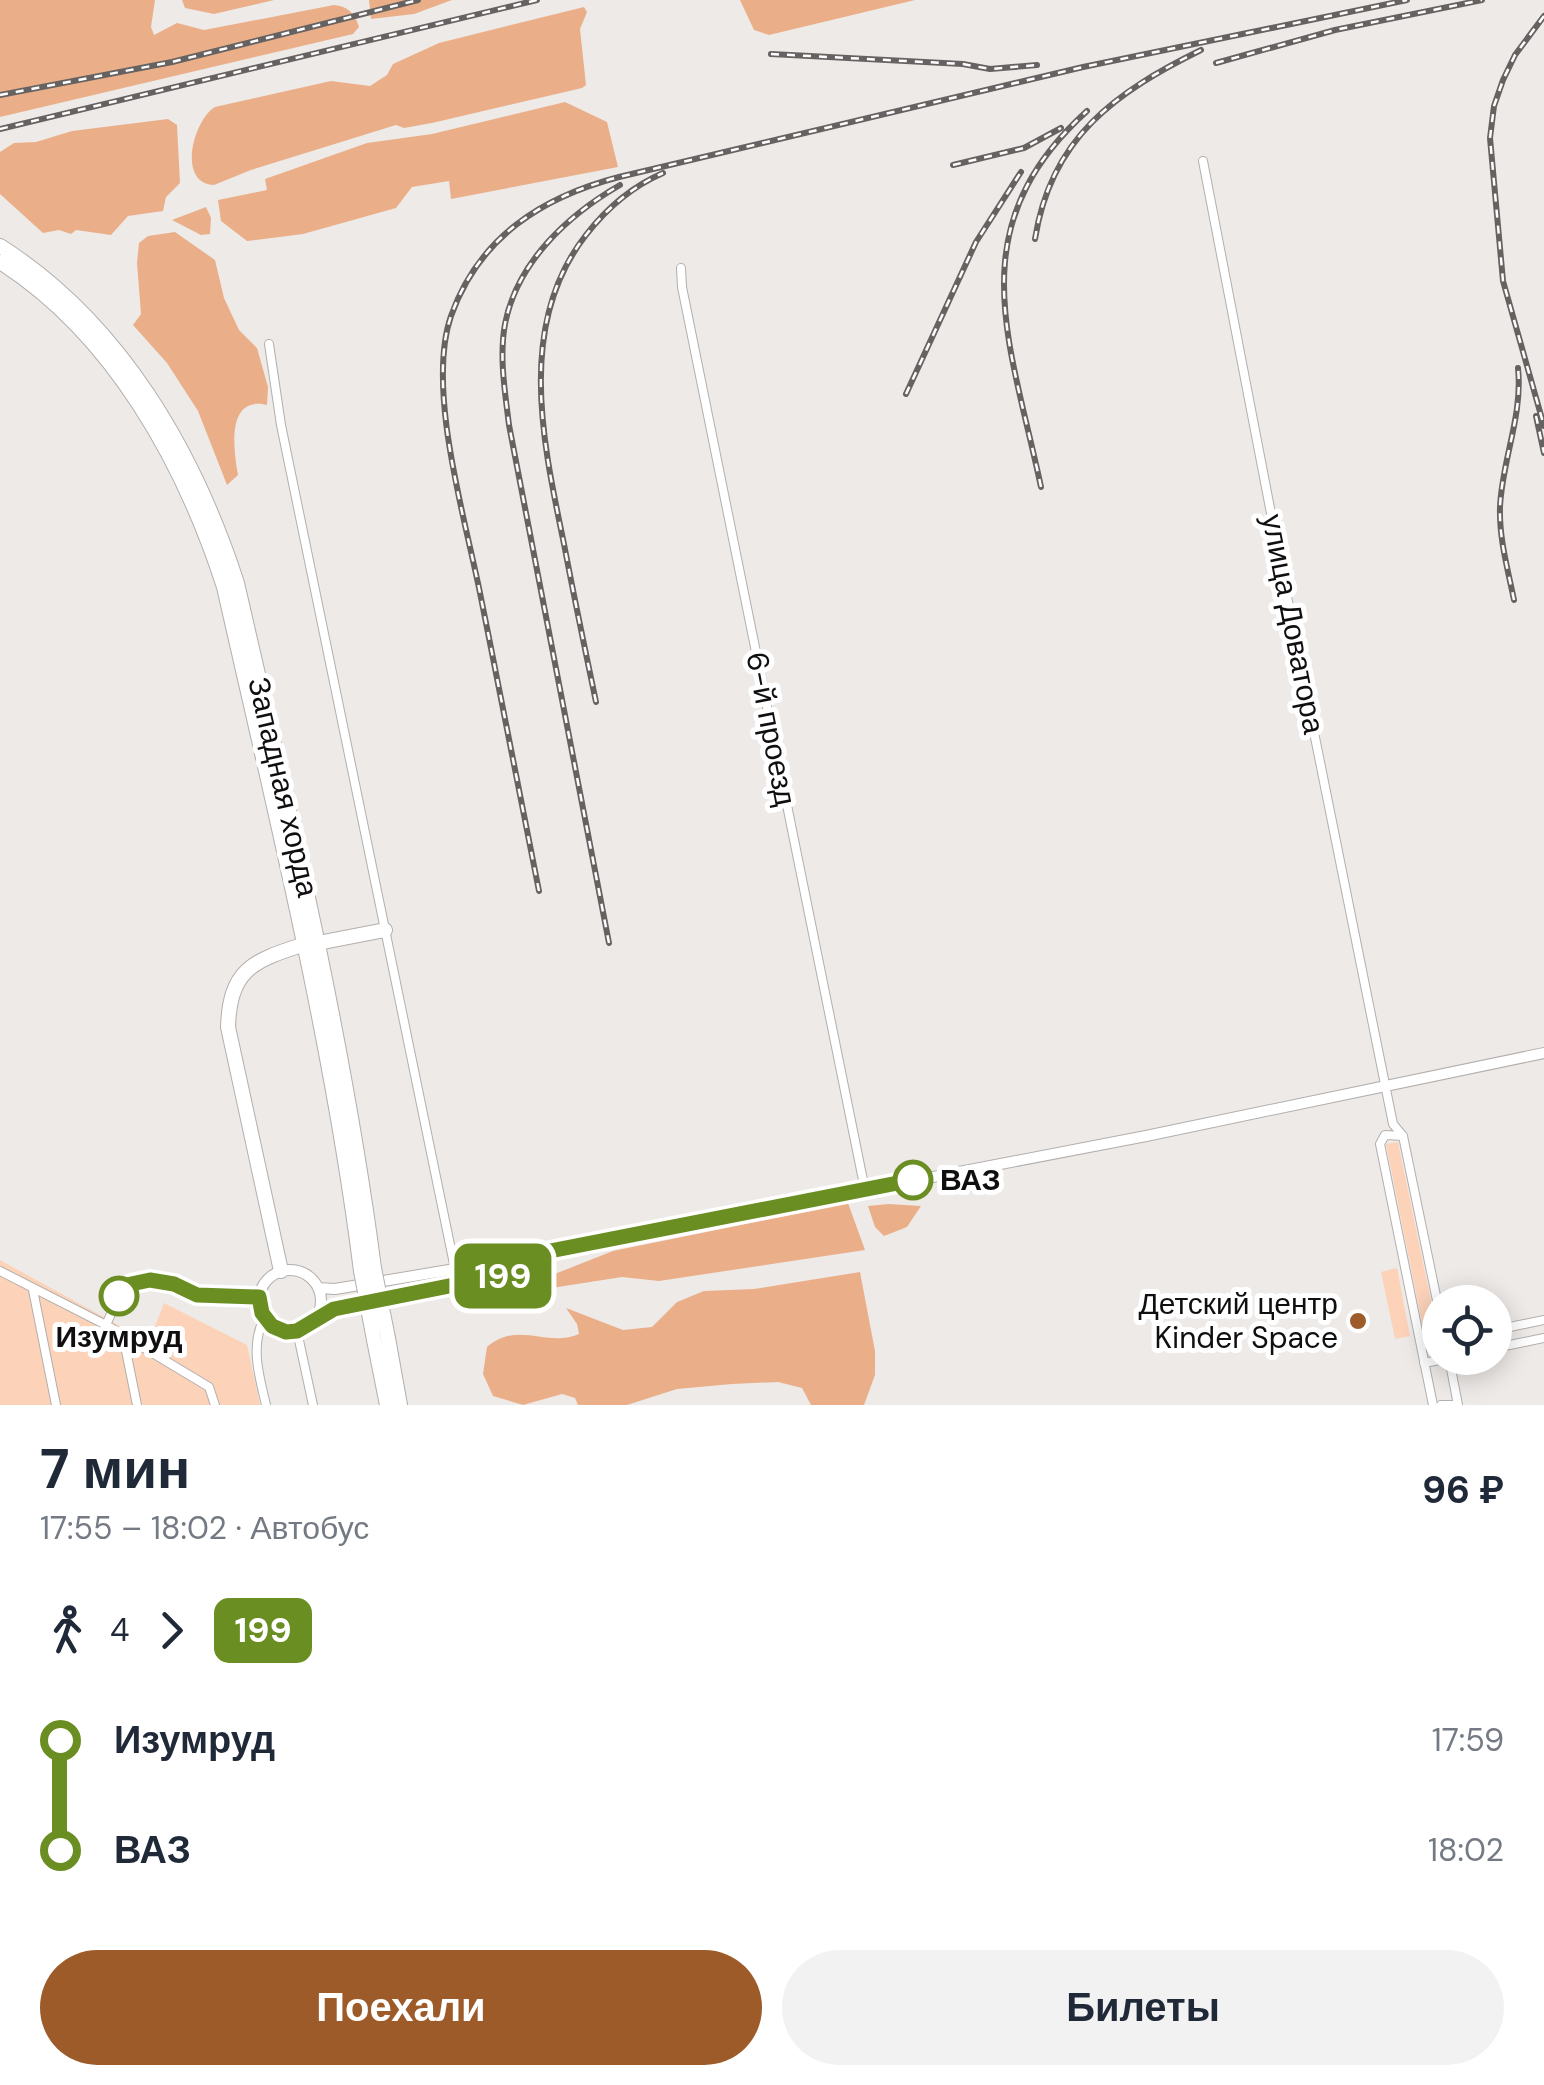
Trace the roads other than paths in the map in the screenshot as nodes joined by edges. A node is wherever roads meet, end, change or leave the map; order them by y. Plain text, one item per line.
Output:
1 (1203, 161) dead end
2 (0, 246) edge
3 (0, 262) edge
4 (681, 268) dead end
5 (269, 344) dead end
6 (385, 930) junction
7 (310, 944) junction
8 (1544, 1053) edge
9 (1386, 1086) junction
10 (1393, 1124) junction
11 (1404, 1136) junction
12 (1382, 1139) junction
13 (864, 1190) junction
14 (550, 1251) junction
15 (455, 1269) junction
16 (0, 1271) edge
17 (281, 1271) junction
18 (1434, 1285) edge
19 (318, 1288) junction
20 (33, 1290) junction
21 (259, 1297) junction
22 (316, 1317) junction
23 (264, 1318) junction
24 (1544, 1320) edge
25 (106, 1325) junction
26 (1512, 1326) edge
27 (297, 1331) junction
28 (123, 1335) junction
29 (1544, 1338) edge
30 (381, 1339) junction
31 (1512, 1344) edge
32 (1420, 1345) joint
33 (1422, 1354) edge
34 (1427, 1375) edge
35 (1453, 1375) edge
36 (56, 1405) edge
37 (138, 1405) edge
38 (214, 1405) edge
39 (266, 1405) edge
40 (313, 1405) edge
41 (387, 1405) edge
42 (400, 1405) edge
43 (1433, 1405) edge
44 (1441, 1405) edge
45 (1458, 1405) edge

1 - 9 street, улица Доватора
2 - 7 highway, Западная хорда
3 - 7 highway, Западная хорда
4 - 13 street, 6-й проезд
5 - 6 street
6 - 7 highway
6 - 15 street
7 - 17 highway
7 - 30 highway, Западная хорда, bridge
8 - 9 street
9 - 10 street, улица Доватора
9 - 13 street
10 - 11 street
10 - 12 street
11 - 12 street
11 - 18 street
12 - 32 street
13 - 14 street
14 - 15 street
14 - 22 street
15 - 19 street
16 - 20 street
17 - 19 street
17 - 21 street
19 - 22 street
20 - 25 street
20 - 36 street
21 - 23 street
21 - 25 street
22 - 27 street
23 - 27 street
23 - 39 street
24 - 26 street
25 - 28 street
27 - 40 street
28 - 37 street
28 - 38 street
29 - 31 street
30 - 41 highway, Западная хорда
30 - 42 highway, Западная хорда
32 - 33 street
34 - 43 street
35 - 45 street
44 - 45 street

